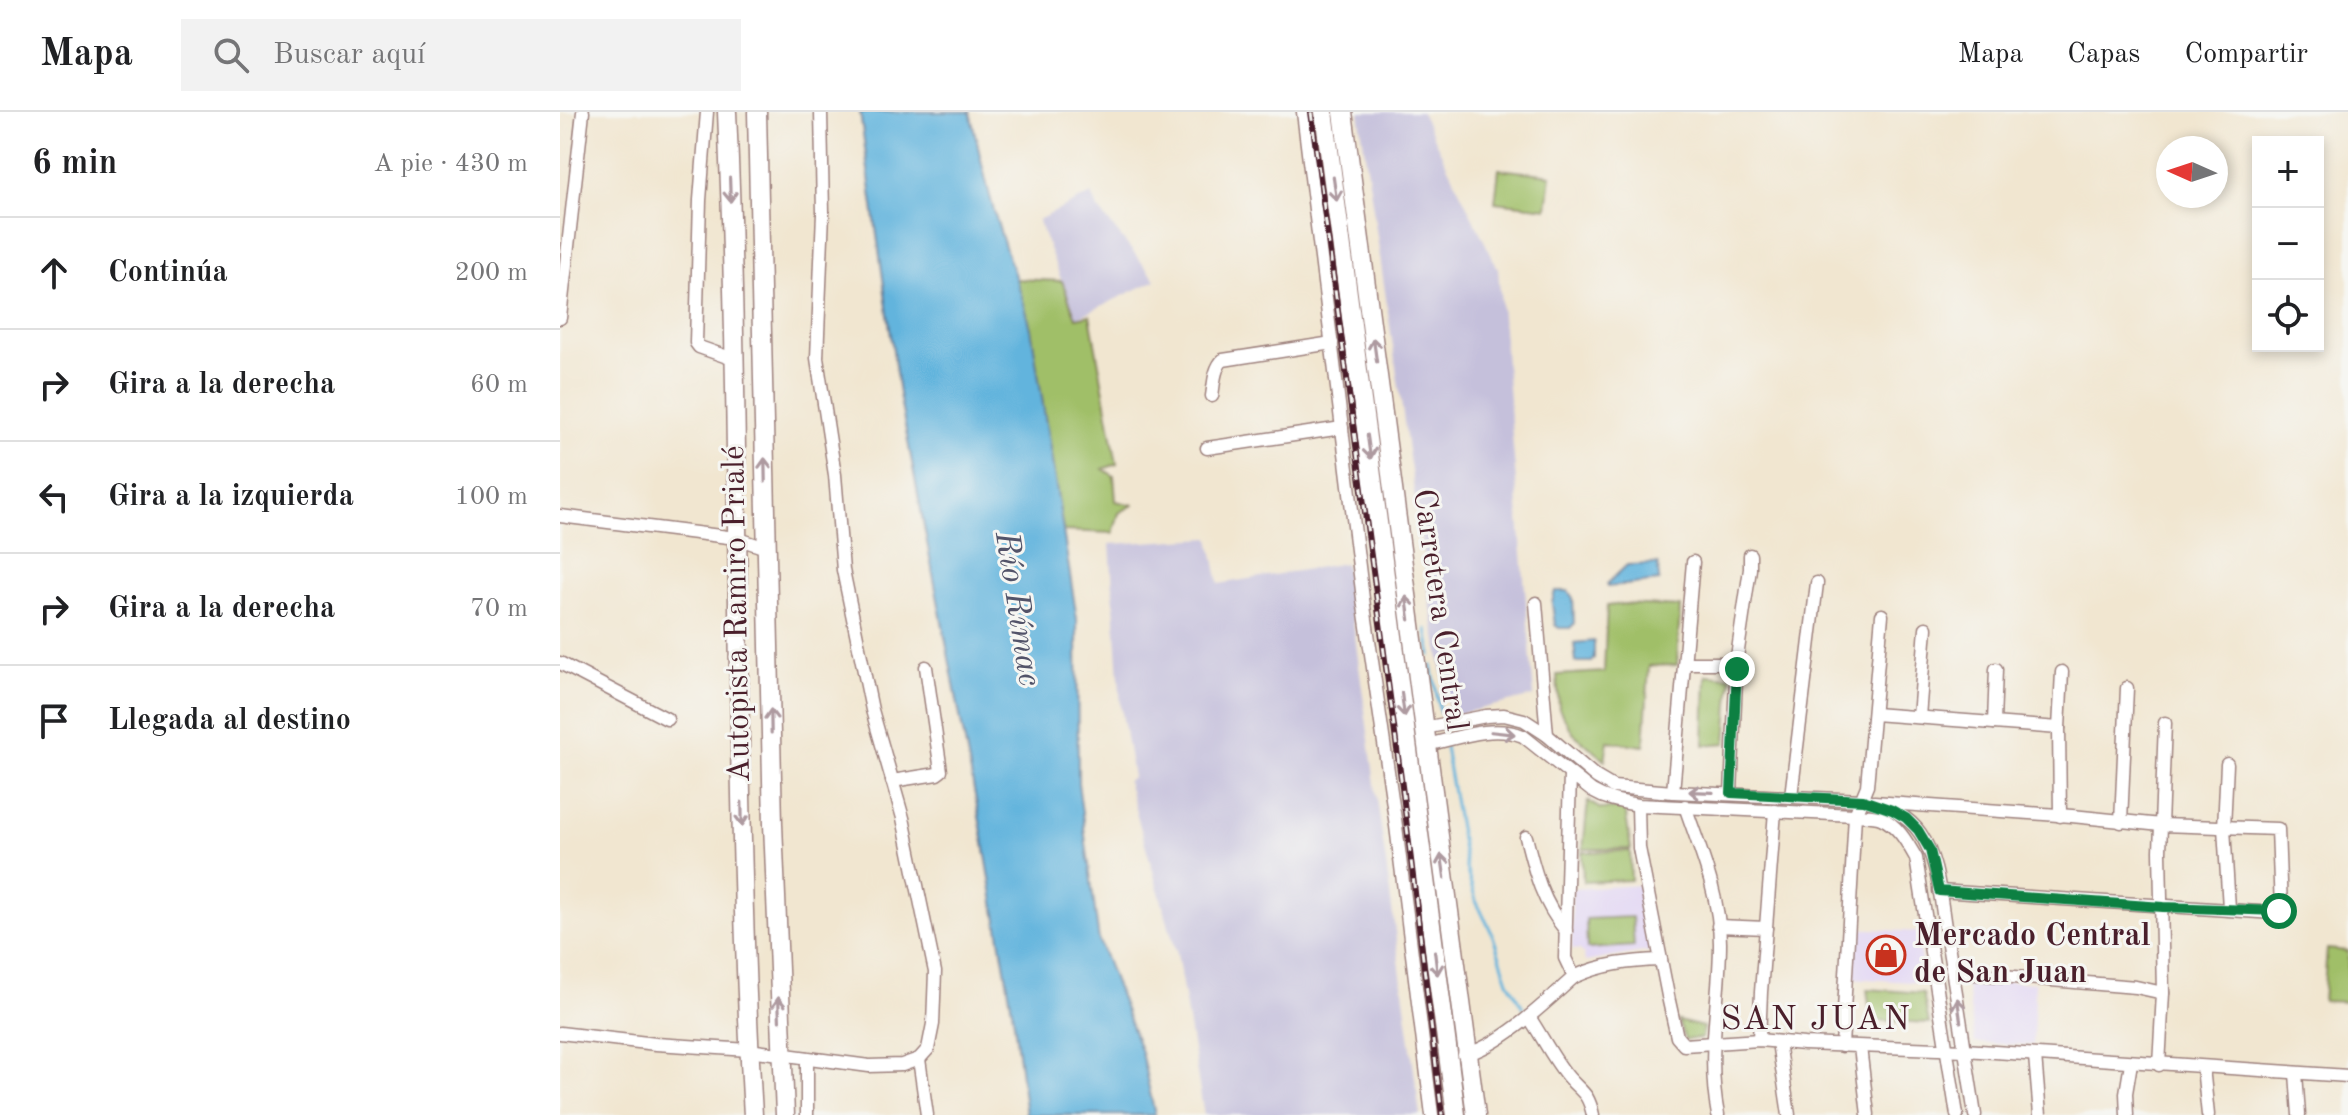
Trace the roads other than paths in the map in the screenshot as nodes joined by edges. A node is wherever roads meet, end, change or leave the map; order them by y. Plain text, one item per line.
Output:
1 (583, 112) edge
2 (707, 112) edge
3 (727, 112) edge
4 (757, 112) edge
5 (821, 112) edge
6 (1303, 112) edge
7 (1324, 112) edge
8 (1343, 112) edge
9 (560, 318) edge
10 (1332, 343) junction
11 (736, 360) junction
12 (1212, 396) dead end
13 (1342, 428) junction
14 (1207, 448) dead end
15 (1387, 514) junction
16 (560, 516) edge
17 (736, 538) junction
18 (766, 548) junction
19 (1750, 555) dead end
20 (1693, 562) dead end
21 (1817, 583) dead end
22 (1536, 603) dead end
23 (1882, 615) dead end
24 (1926, 628) dead end
25 (560, 663) edge
26 (1686, 663) junction
27 (1737, 663) junction
28 (926, 667) dead end
29 (1996, 669) dead end
30 (2062, 672) dead end
31 (2127, 688) dead end
32 (1874, 714) junction
33 (1919, 717) junction
34 (667, 719) dead end
35 (1994, 723) junction
36 (2165, 723) dead end
37 (2059, 728) junction
38 (1547, 735) junction
39 (1426, 736) junction
40 (2227, 764) dead end
41 (1570, 774) junction
42 (892, 781) junction
43 (1673, 792) junction
44 (1731, 793) junction
45 (1791, 796) junction
46 (1868, 801) junction
47 (1638, 805) junction
48 (1685, 806) junction
49 (1775, 811) junction
50 (1855, 815) junction
51 (2060, 816) junction
52 (2121, 822) junction
53 (2161, 825) junction
54 (2224, 828) junction
55 (1526, 837) dead end
56 (1939, 891) junction
57 (2163, 907) junction
58 (2229, 908) junction
59 (1718, 926) junction
60 (1766, 928) junction
61 (1566, 931) junction
62 (1661, 960) junction
63 (1953, 972) junction
64 (1574, 977) junction
65 (2163, 993) junction
66 (1529, 1017) junction
67 (560, 1033) edge
68 (1759, 1040) junction
69 (1778, 1042) junction
70 (1712, 1044) junction
71 (1842, 1046) junction
72 (1860, 1047) junction
73 (749, 1050) junction
74 (1946, 1050) junction
75 (1965, 1050) junction
76 (781, 1054) junction
77 (1468, 1054) junction
78 (1448, 1056) junction
79 (2035, 1056) junction
80 (807, 1058) junction
81 (919, 1059) junction
82 (2131, 1063) junction
83 (2159, 1065) junction
84 (2203, 1067) junction
85 (2296, 1073) junction
86 (2348, 1076) edge
87 (753, 1115) edge
88 (785, 1115) edge
89 (807, 1115) edge
90 (927, 1115) edge
91 (1432, 1115) edge
92 (1456, 1115) edge
93 (1476, 1115) edge
94 (1593, 1115) edge
95 (1718, 1115) edge
96 (1789, 1115) edge
97 (1868, 1115) edge
98 (1957, 1115) edge
99 (1975, 1115) edge
100 (2040, 1115) edge
101 (2127, 1115) edge
102 (2208, 1115) edge
103 (2299, 1115) edge

1 - 9 street
2 - 11 street
3 -> 11 highway, Autopista Ramiro Prialé
18 -> 4 highway, Autopista Ramiro Prialé
5 - 42 street
6 - 10 street
7 -> 15 highway, Carretera Central
15 -> 8 highway, Carretera Central
10 - 12 street
10 - 13 street
11 - 17 highway, Autopista Ramiro Prialé
13 - 14 street
13 - 91 street
39 -> 15 highway, Carretera Central
15 -> 78 highway, Carretera Central
16 - 17 street
17 - 18 street
17 -> 73 highway, Autopista Ramiro Prialé
76 -> 18 highway, Autopista Ramiro Prialé
19 - 27 street
20 - 26 street
21 - 45 street
22 - 38 street
23 - 32 street
24 - 33 street
25 - 34 street
26 - 27 street
26 - 43 street
27 - 44 street
28 - 42 street
29 - 35 street
30 - 37 street
31 - 52 street
32 - 33 street
32 - 46 street
33 - 35 street
35 - 37 street
36 - 53 street
37 - 51 street
38 - 39 street
38 - 43 street
39 -> 41 street
77 -> 39 highway, Carretera Central
40 - 54 street
41 - 47 street
41 - 61 street
42 - 81 street
44 -> 43 street
44 - 45 street
45 - 46 street
46 - 50 street
46 - 51 street
46 - 56 street
47 - 48 street
47 - 62 street
48 - 49 street
48 - 59 street
49 - 50 street
49 - 60 street
50 - 71 street
50 - 74 street
51 - 52 street
52 - 53 street
53 - 54 street
53 - 57 street
54 - 58 street
54 - 58 street
55 - 61 street
56 - 57 street
56 - 63 street
57 - 58 street
57 - 65 street
59 - 60 street
59 - 70 street
60 - 68 street
61 - 64 street
62 - 64 street
62 - 70 street
63 - 65 street
75 -> 63 street
64 - 66 street
65 - 83 street
66 - 77 street
66 - 94 street
67 - 73 street
68 - 69 street
68 - 70 street
69 - 71 street
69 - 96 street
70 - 95 street
71 - 72 street
72 - 74 street
72 - 97 street
73 - 76 street
73 - 87 highway, Autopista Ramiro Prialé
74 - 75 street
74 - 98 street
75 - 79 street
75 - 99 street
76 - 80 street
76 - 88 highway, Autopista Ramiro Prialé
77 - 78 street
77 - 93 highway, Carretera Central
78 - 92 highway, Carretera Central
79 - 82 street
79 - 100 street
80 - 81 street
80 - 89 street
81 - 90 street
82 - 83 street
82 - 101 street
83 - 84 street
84 - 85 street
84 - 102 street
85 - 86 street
85 - 103 street

